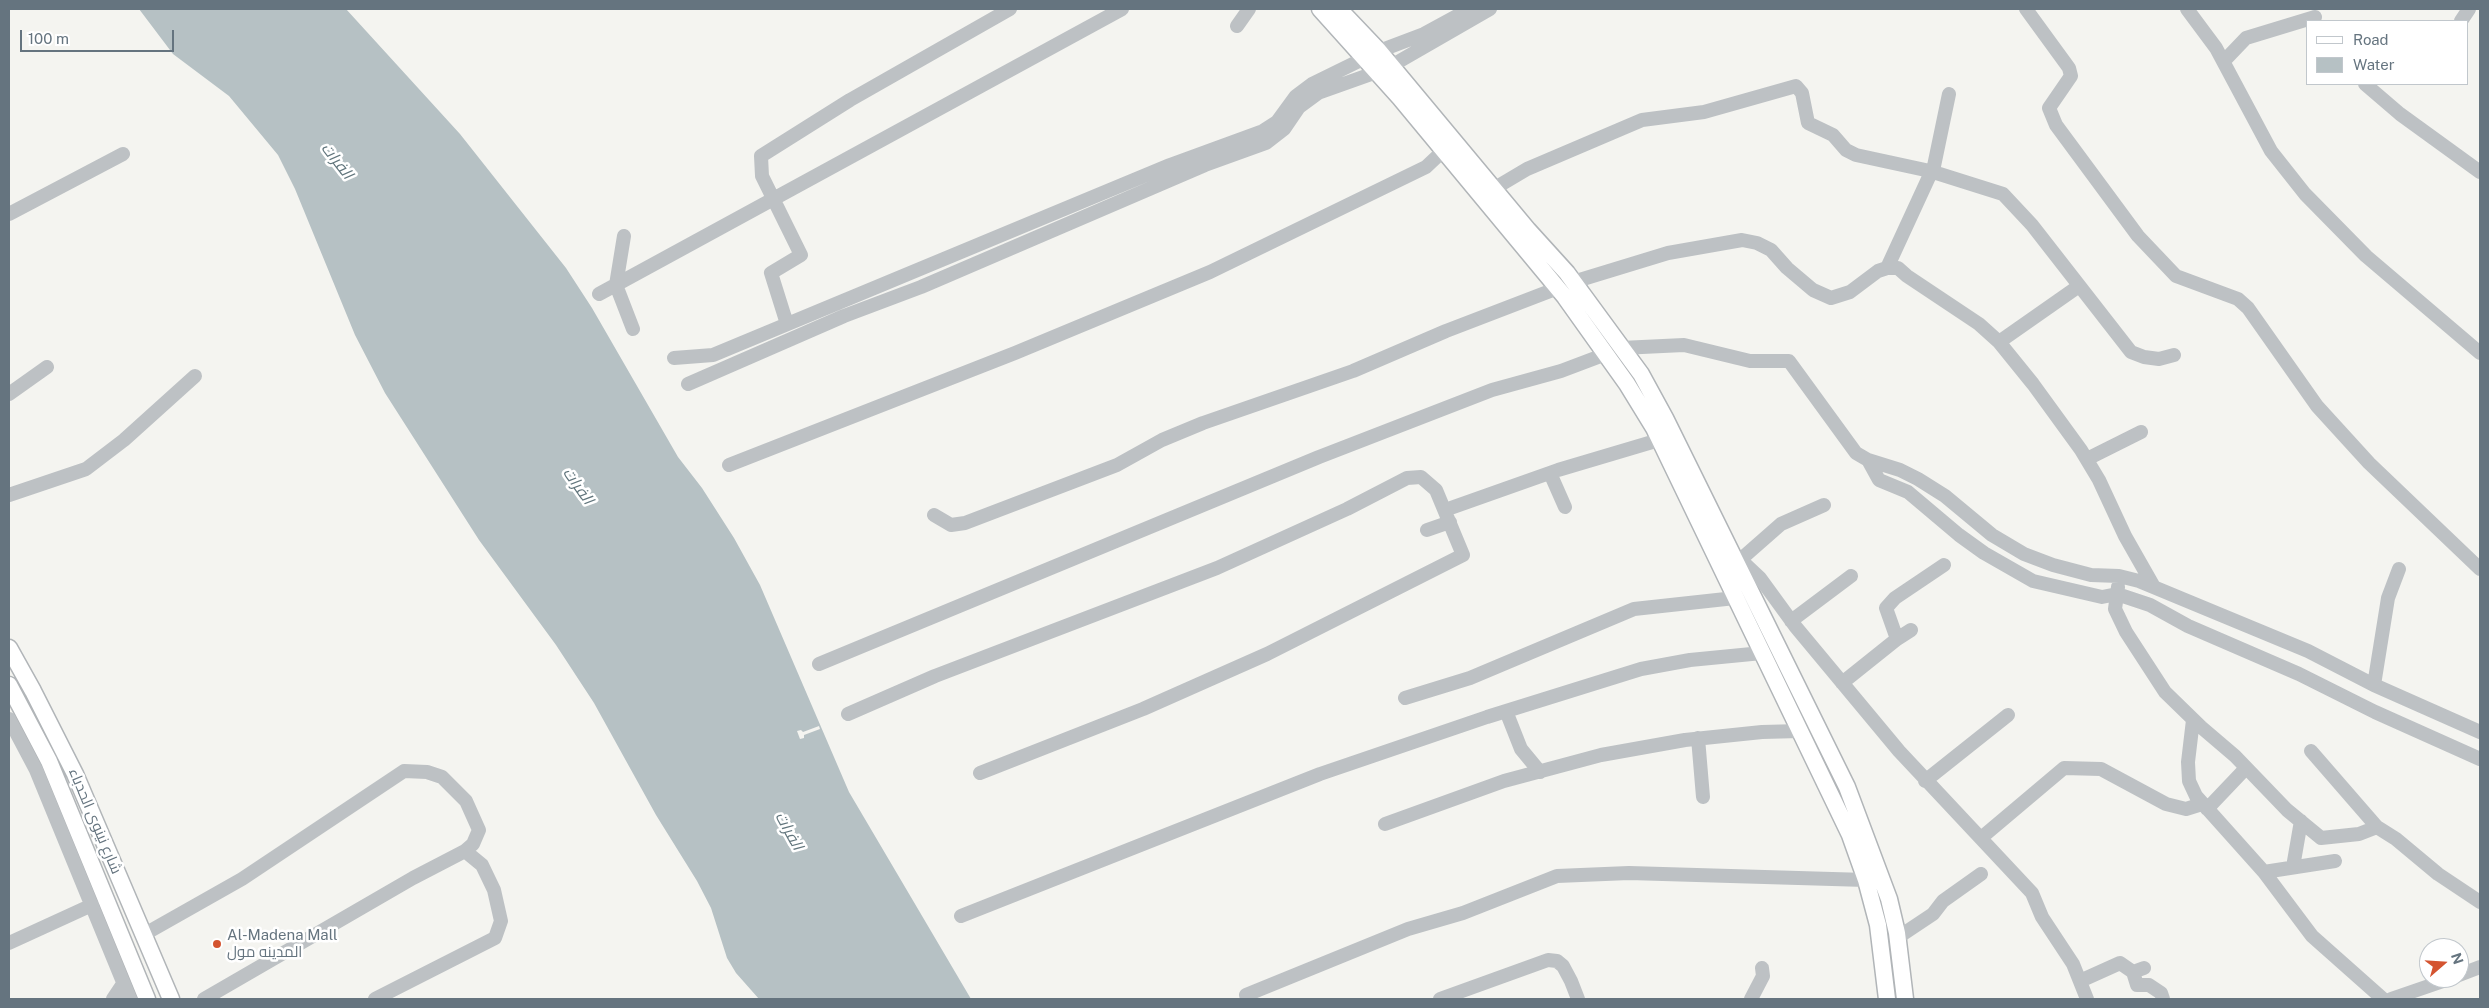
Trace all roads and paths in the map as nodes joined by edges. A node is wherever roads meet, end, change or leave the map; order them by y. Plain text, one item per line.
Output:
1 (1010, 9) edge
2 (1122, 9) edge
3 (1250, 9) edge
4 (1320, 9) edge
5 (1339, 9) edge
6 (1470, 9) edge
7 (1490, 9) edge
8 (2026, 9) edge
9 (2187, 9) edge
10 (2469, 9) edge
11 (2315, 16) edge
12 (2462, 20) edge
13 (1237, 26) dead end
14 (1372, 55) junction
15 (2224, 61) junction
16 (1384, 69) junction
17 (2366, 85) edge
18 (1949, 94) dead end
19 (122, 154) dead end
20 (1453, 154) junction
21 (1930, 172) junction
22 (2480, 172) edge
23 (1495, 188) junction
24 (773, 198) junction
25 (9, 214) edge
26 (624, 236) dead end
27 (1887, 268) junction
28 (616, 285) junction
29 (1566, 285) junction
30 (2079, 286) junction
31 (599, 294) dead end
32 (787, 324) junction
33 (634, 329) dead end
34 (1999, 342) junction
35 (1614, 351) junction
36 (2480, 353) edge
37 (2174, 355) dead end
38 (674, 358) dead end
39 (47, 367) dead end
40 (194, 376) dead end
41 (688, 384) dead end
42 (9, 394) edge
43 (2141, 432) dead end
44 (1659, 440) junction
45 (1868, 460) junction
46 (2087, 460) junction
47 (729, 465) dead end
48 (1550, 473) junction
49 (9, 496) edge
50 (1824, 505) dead end
51 (1565, 508) dead end
52 (1964, 511) junction
53 (934, 515) dead end
54 (1448, 516) junction
55 (1704, 516) junction
56 (1945, 523) junction
57 (1428, 530) dead end
58 (1737, 558) junction
59 (2040, 560) junction
60 (1944, 565) dead end
61 (2480, 569) edge
62 (2399, 570) dead end
63 (1851, 576) dead end
64 (2119, 576) junction
65 (2033, 581) junction
66 (2154, 587) junction
67 (2117, 594) junction
68 (1736, 598) junction
69 (1791, 621) junction
70 (1911, 630) dead end
71 (1897, 639) junction
72 (9, 648) edge
73 (1762, 653) junction
74 (819, 664) dead end
75 (1842, 683) junction
76 (9, 685) edge
77 (2374, 685) junction
78 (1405, 698) dead end
79 (1506, 711) junction
80 (848, 714) dead end
81 (2008, 715) dead end
82 (9, 719) edge
83 (2193, 720) junction
84 (1800, 731) junction
85 (2480, 732) edge
86 (1698, 738) junction
87 (2312, 751) dead end
88 (2480, 760) edge
89 (2246, 768) junction
90 (1540, 772) junction
91 (980, 773) dead end
92 (1925, 781) junction
93 (1703, 797) dead end
94 (2204, 806) junction
95 (2301, 821) junction
96 (1385, 824) dead end
97 (2376, 827) junction
98 (1981, 838) junction
99 (465, 850) junction
100 (2335, 861) dead end
101 (2293, 867) junction
102 (2264, 872) junction
103 (1981, 874) dead end
104 (1866, 880) junction
105 (2480, 902) edge
106 (92, 905) junction
107 (961, 916) dead end
108 (143, 935) junction
109 (1898, 938) junction
110 (9, 942) edge
111 (1762, 968) dead end
112 (2080, 981) junction
113 (124, 984) junction
114 (2423, 988) edge
115 (1246, 995) dead end
116 (114, 999) edge
117 (130, 999) edge
118 (147, 999) edge
119 (171, 999) edge
120 (204, 999) edge
121 (375, 999) edge
122 (1440, 999) edge
123 (1578, 999) edge
124 (1751, 999) edge
125 (1887, 999) edge
126 (1905, 999) edge
127 (2088, 999) edge
128 (2163, 999) edge
129 (2383, 999) edge
130 (2391, 999) edge

1 - 24 street
2 - 24 street
3 - 13 street
4 - 14 main road
5 - 14 main road
6 - 14 street
7 - 16 street
8 - 61 street
9 - 15 street
10 - 12 street
11 - 15 street
14 - 16 main road
14 - 32 street
15 - 36 street
16 - 20 main road
16 - 41 street
17 - 22 street
18 - 21 street
19 - 25 street
20 - 23 main road
20 - 29 main road
20 - 47 street
21 - 23 street
21 - 27 street
21 - 30 street
23 - 29 main road
24 - 28 street
24 - 32 street
26 - 28 street
27 - 29 street
27 - 34 street
28 - 31 street
28 - 33 street
29 - 35 main road
29 - 53 street
30 - 34 street
30 - 37 street
32 - 38 street
34 - 46 street
35 - 44 main road
35 - 45 street
35 - 55 main road
35 - 74 street
39 - 42 street
40 - 49 street
43 - 46 street
44 - 48 street
44 - 55 main road
45 - 52 street
45 - 56 street
46 - 66 street
48 - 51 street
48 - 54 street
50 - 58 street
52 - 56 street
52 - 59 street
54 - 57 street
54 - 80 street
54 - 91 street
55 - 58 main road
55 - 68 main road
56 - 65 street
58 - 69 street
58 - 109 main road
59 - 64 street
59 - 65 street
60 - 71 street
62 - 77 street
63 - 69 street
64 - 66 street
64 - 67 street
65 - 67 street
66 - 77 street
67 - 83 street
67 - 88 street
68 - 73 main road
68 - 78 street
69 - 75 street
70 - 71 street
71 - 75 street
72 - 108 main road, شارع نينوى الحدباء
73 - 79 street
73 - 84 main road
75 - 92 street
76 - 118 main road, شارع نينوى الحدباء
77 - 85 street
79 - 90 street
79 - 107 street
81 - 92 street
82 - 106 street
83 - 89 street
83 - 94 street
84 - 86 street
84 - 104 main road
86 - 90 street
86 - 93 street
87 - 97 street
89 - 94 street
89 - 95 street
90 - 96 street
92 - 98 street
94 - 98 street
94 - 102 street
95 - 97 street
95 - 101 street
97 - 105 street
98 - 112 street
99 - 108 street
99 - 120 street
99 - 121 street
100 - 101 street
101 - 102 street
102 - 129 street
103 - 109 street
104 - 115 street
104 - 125 main road
106 - 110 street
106 - 113 street
108 - 119 main road, شارع نينوى الحدباء
109 - 126 main road
111 - 124 street
112 - 127 street
112 - 128 street
113 - 116 street
113 - 117 street
114 - 130 street
122 - 123 street

